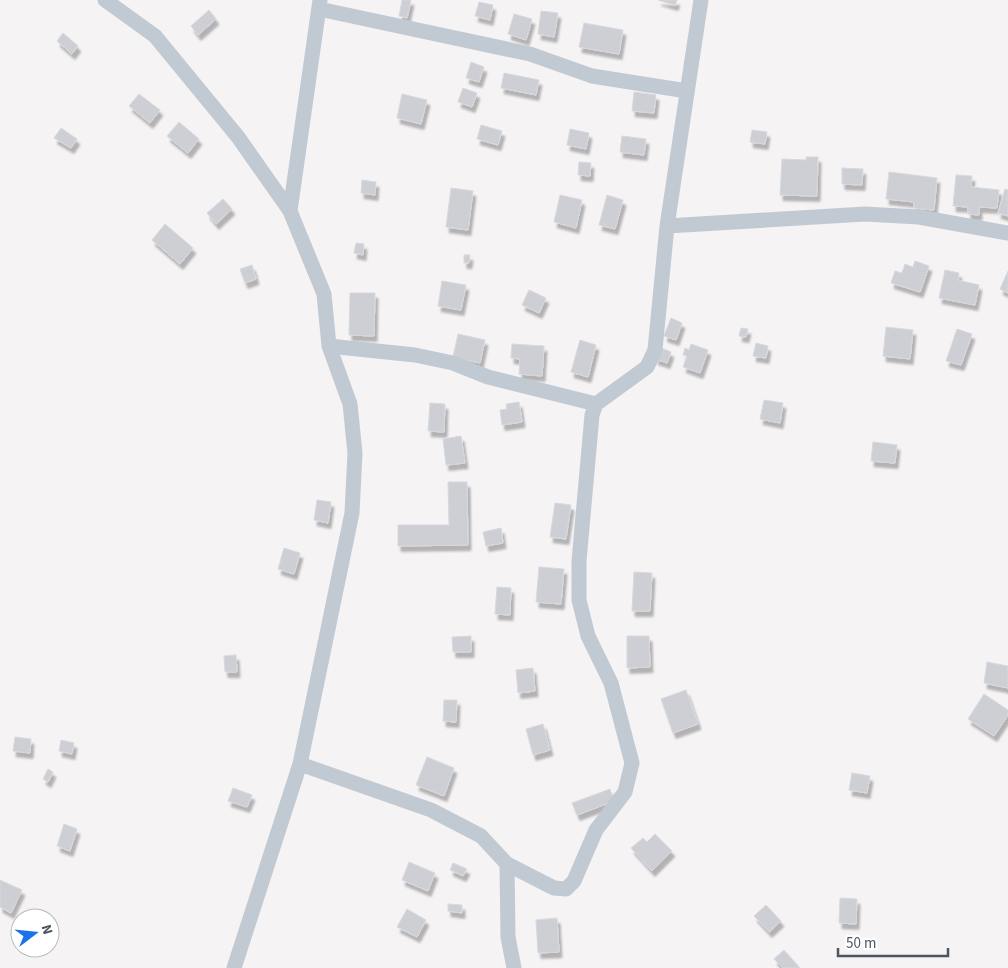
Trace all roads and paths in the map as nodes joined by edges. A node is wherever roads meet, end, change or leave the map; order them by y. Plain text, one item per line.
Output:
1 (105, 0) edge
2 (701, 0) edge
3 (319, 5) edge
4 (687, 91) junction
5 (290, 212) junction
6 (667, 226) junction
7 (1008, 233) edge
8 (329, 346) junction
9 (596, 404) junction
10 (300, 764) junction
11 (507, 864) junction
12 (234, 968) edge
13 (514, 968) edge

1 - 5 street
2 - 4 street
3 - 4 street
3 - 5 street
4 - 6 street
5 - 8 street
6 - 7 street
6 - 9 street
8 - 9 street
8 - 10 street
9 - 11 street
10 - 11 street
10 - 12 street
11 - 13 street

